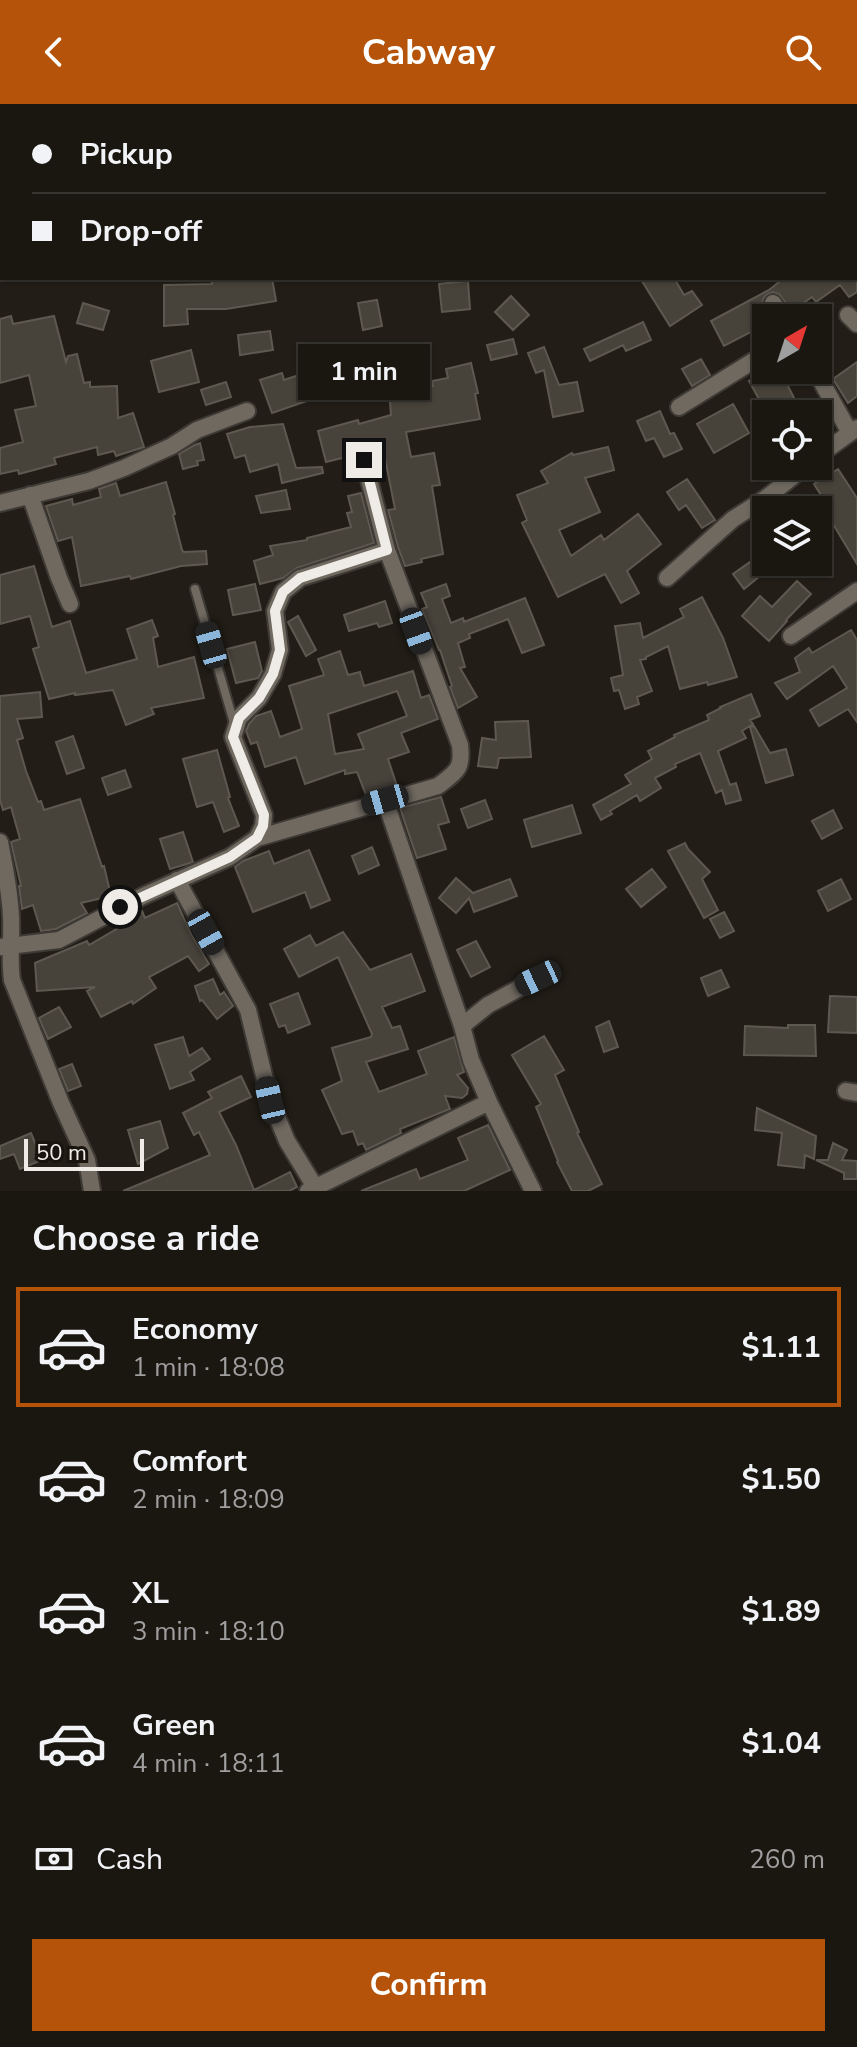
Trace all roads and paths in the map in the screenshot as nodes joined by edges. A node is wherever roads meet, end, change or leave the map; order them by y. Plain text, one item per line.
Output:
1 (752, 362) edge
2 (824, 384) edge
3 (679, 407) dead end
4 (247, 411) dead end
5 (853, 431) edge
6 (832, 446) edge
7 (364, 460) dead end
8 (788, 480) edge
9 (30, 495) junction
10 (0, 503) edge
11 (387, 550) junction
12 (667, 578) dead end
13 (195, 589) dead end
14 (857, 591) edge
15 (70, 604) dead end
16 (791, 636) dead end
17 (235, 728) junction
18 (385, 800) junction
19 (257, 838) junction
20 (0, 842) edge
21 (177, 880) junction
22 (5, 946) edge
23 (538, 978) dead end
24 (462, 1026) junction
25 (489, 1102) junction
26 (318, 1188) edge
27 (92, 1191) edge
28 (533, 1191) edge

1 - 3 street
2 - 5 street
4 - 9 street
5 - 6 street
7 - 11 street
8 - 12 street
9 - 10 street
9 - 15 street
11 - 17 street
11 - 18 street
13 - 17 lane
14 - 16 street
17 - 19 street
18 - 19 street
18 - 24 street
19 - 21 street
20 - 22 street
21 - 22 street
21 - 26 street
22 - 27 street
23 - 24 street
24 - 25 street
25 - 26 street
25 - 28 street

